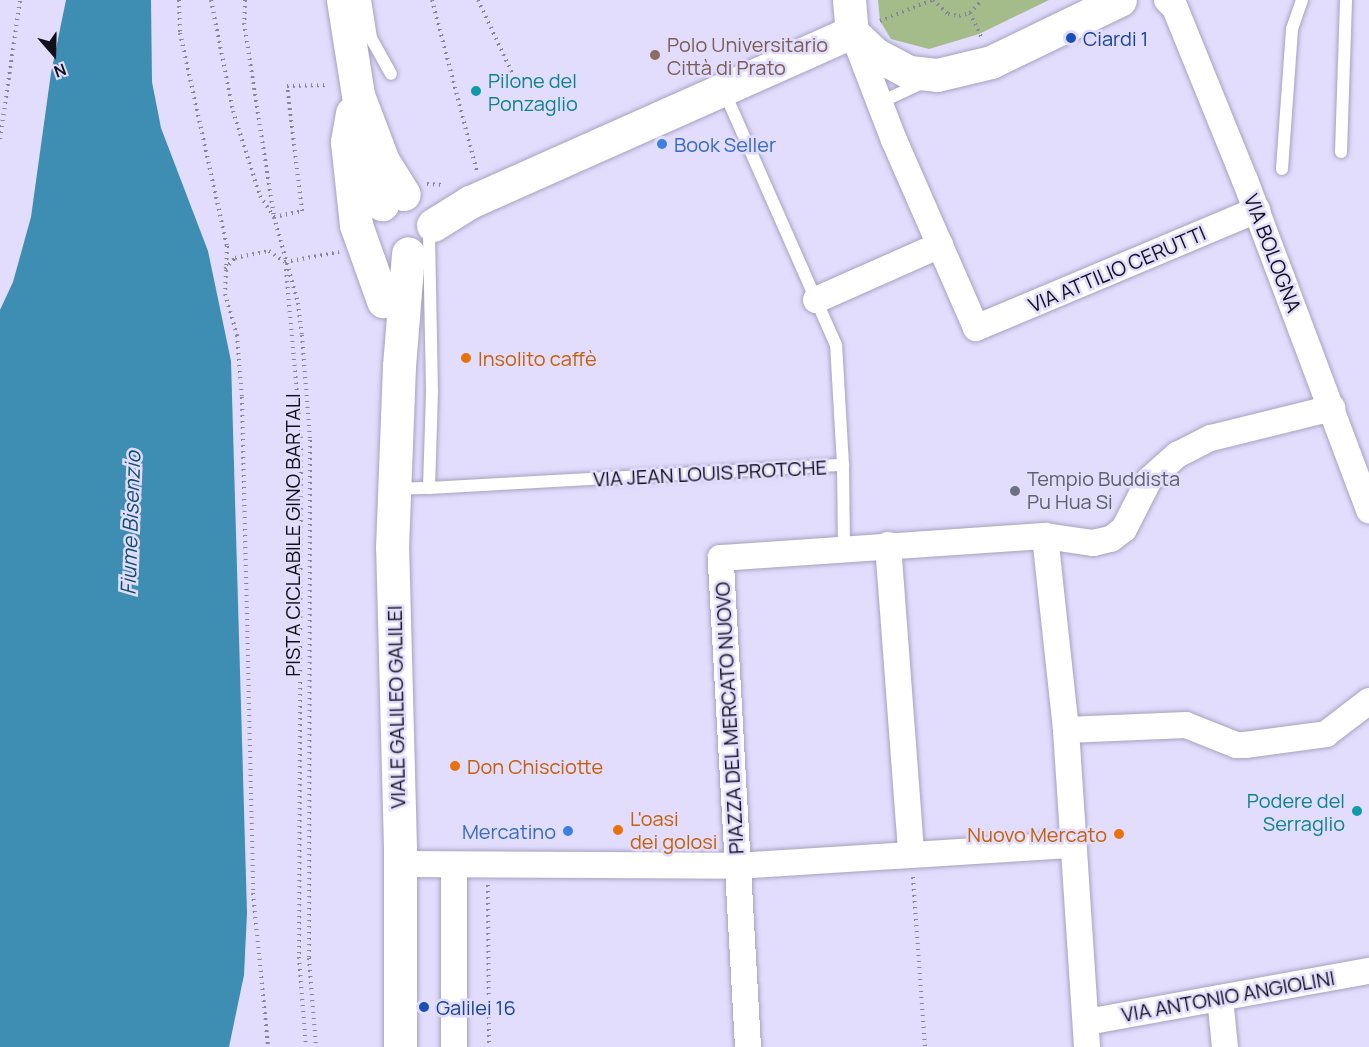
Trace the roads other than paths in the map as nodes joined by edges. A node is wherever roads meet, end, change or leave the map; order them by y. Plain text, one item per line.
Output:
1 (343, 0) edge
2 (365, 0) edge
3 (1096, 0) edge
4 (1119, 0) edge
5 (1167, 0) edge
6 (1302, 0) edge
7 (1346, 0) edge
8 (859, 15) edge
9 (1069, 26) junction
10 (391, 74) dead end
11 (937, 75) junction
12 (724, 89) junction
13 (356, 97) junction
14 (879, 103) junction
15 (1341, 152) dead end
16 (1282, 168) dead end
17 (1257, 210) junction
18 (420, 213) junction
19 (940, 245) junction
20 (816, 300) junction
21 (399, 366) junction
22 (1332, 408) junction
23 (843, 465) junction
24 (429, 488) junction
25 (394, 489) junction
26 (1369, 510) edge
27 (1045, 536) junction
28 (888, 545) junction
29 (844, 550) junction
30 (1369, 701) edge
31 (1066, 730) junction
32 (1073, 845) junction
33 (911, 852) junction
34 (400, 864) junction
35 (736, 866) junction
36 (454, 867) junction
37 (1369, 971) edge
38 (1220, 998) junction
39 (1087, 1022) junction
40 (400, 1047) edge
41 (454, 1047) edge
42 (748, 1047) edge
43 (1087, 1047) edge
44 (1225, 1047) edge

1 - 13 street
2 - 10 lane
3 - 9 lane
4 - 9 street
5 - 17 street, VIA BOLOGNA
6 - 16 lane
7 - 15 lane
8 - 11 street
8 - 12 street
8 - 14 street
9 - 11 street
11 - 14 lane
12 - 18 street
12 - 20 lane, VIA JEAN LOUIS PROTCHE
13 - 18 street
13 - 18 street
14 - 19 street
17 - 19 street, VIA ATTILIO CERUTTI
17 - 22 street, VIA BOLOGNA
18 - 21 street
18 - 21 street
18 - 24 lane
19 - 20 street
20 - 23 lane, VIA JEAN LOUIS PROTCHE
21 - 25 street, VIALE GALILEO GALILEI
22 - 26 street, VIA BOLOGNA
22 - 27 street, PIAZZA DEL MERCATO NUOVO
23 - 24 lane, VIA JEAN LOUIS PROTCHE
23 - 29 lane
24 - 25 lane, VIA JEAN LOUIS PROTCHE
25 - 34 street, VIALE GALILEO GALILEI
27 - 28 street, PIAZZA DEL MERCATO NUOVO
27 - 31 street
28 - 29 street, PIAZZA DEL MERCATO NUOVO
28 - 33 street
29 - 35 street, PIAZZA DEL MERCATO NUOVO
30 - 31 street
31 - 32 street
32 - 33 street, PIAZZA DEL MERCATO NUOVO
32 - 39 street
33 - 35 street, PIAZZA DEL MERCATO NUOVO
34 - 36 street, PIAZZA DEL MERCATO NUOVO
34 - 40 street, VIALE GALILEO GALILEI
35 - 36 street, PIAZZA DEL MERCATO NUOVO
35 - 42 street, PIAZZA DEL MERCATO NUOVO
36 - 41 street
37 - 38 street, VIA ANTONIO ANGIOLINI
38 - 39 street, VIA ANTONIO ANGIOLINI
38 - 44 street
39 - 43 street

